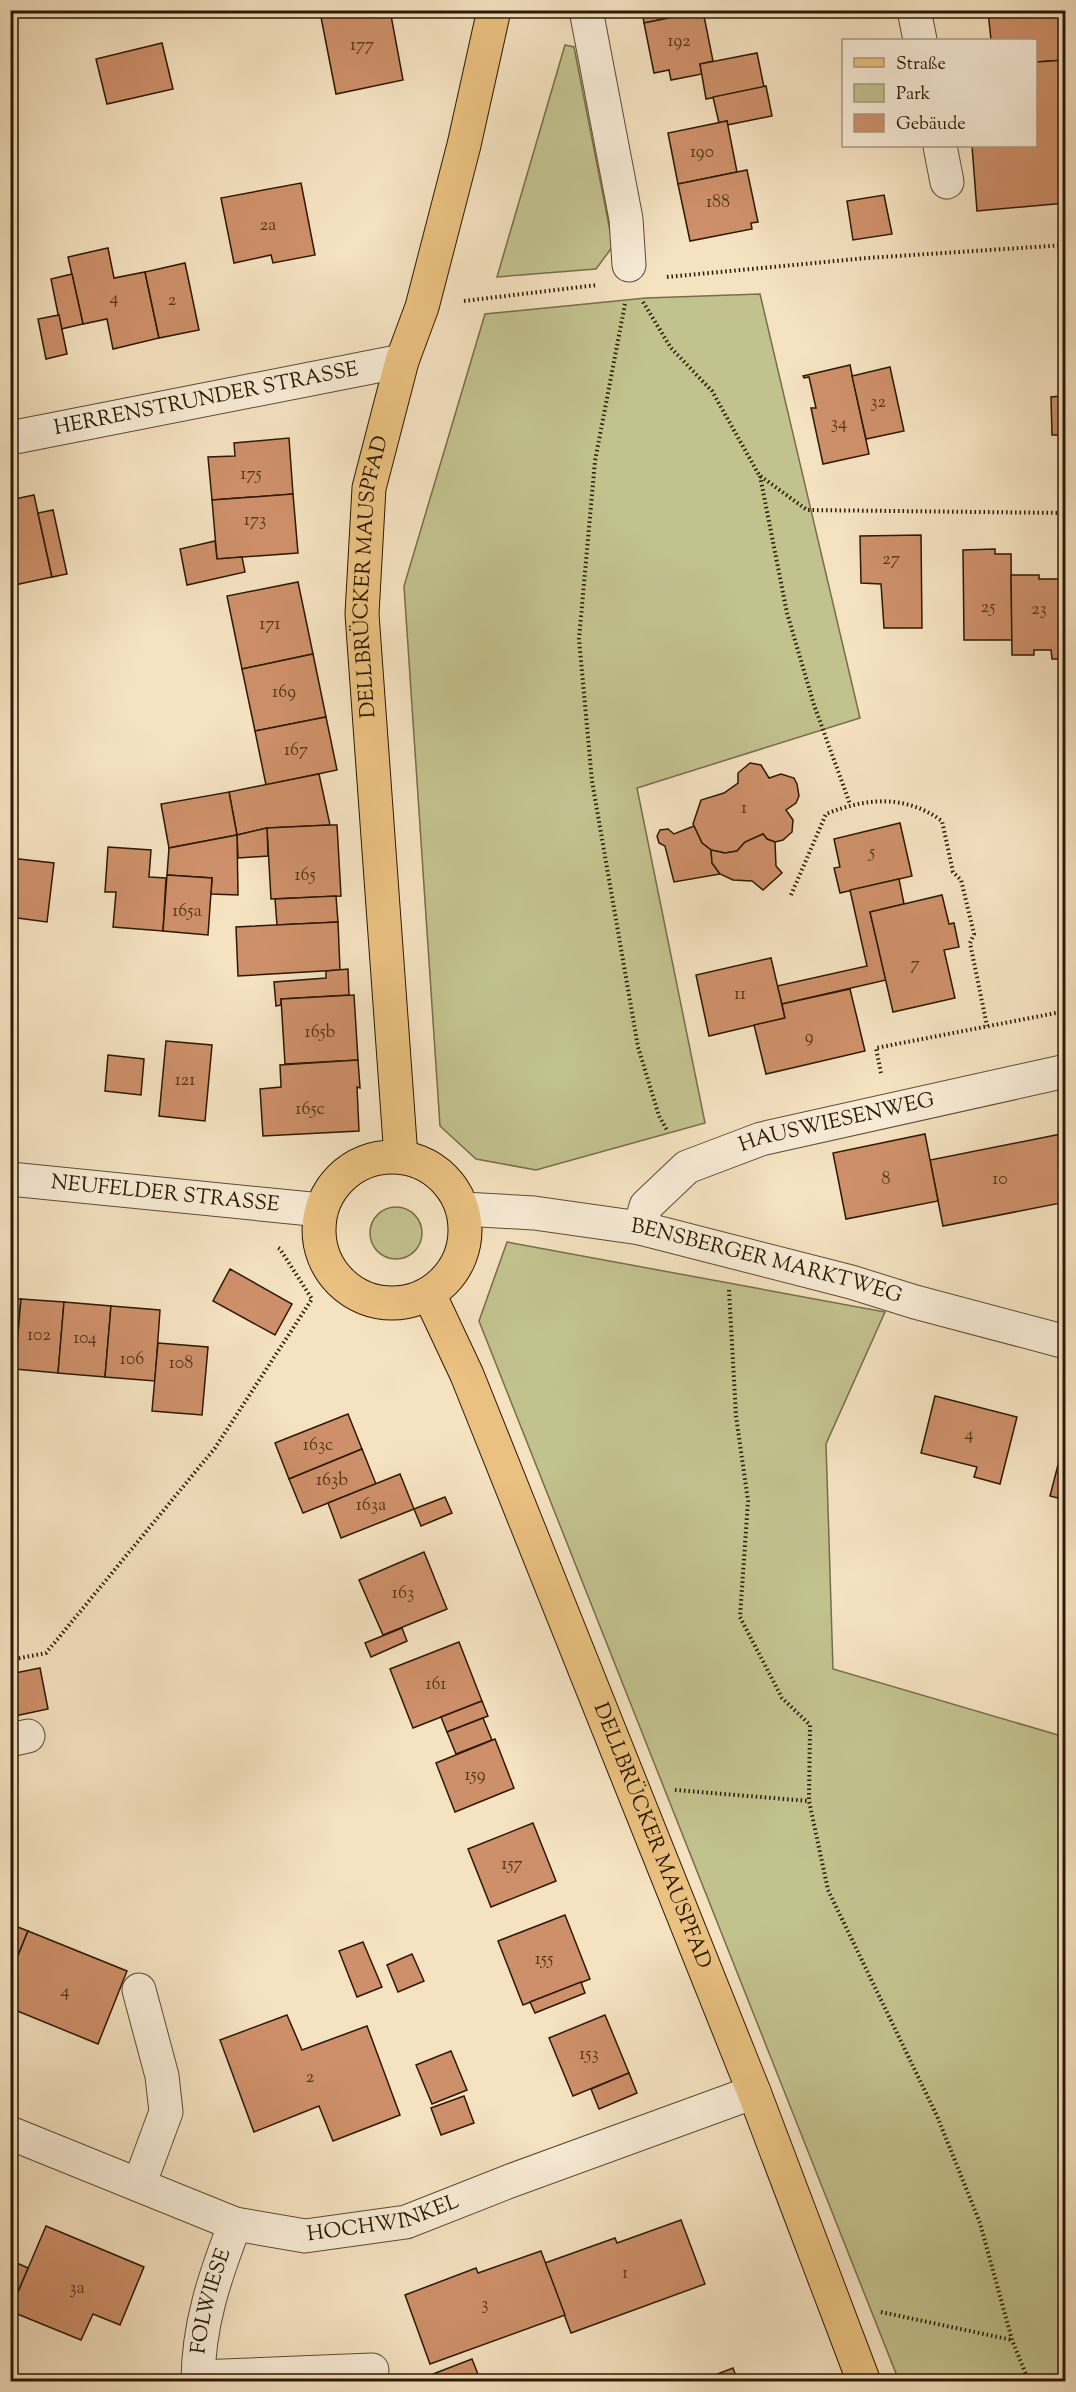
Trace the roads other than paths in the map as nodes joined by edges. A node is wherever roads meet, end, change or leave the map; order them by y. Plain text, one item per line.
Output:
1 (494, 10) edge
2 (586, 10) edge
3 (914, 10) edge
4 (920, 39) edge
5 (940, 147) edge
6 (947, 182) dead end
7 (618, 274) road end
8 (402, 361) junction
9 (10, 438) edge
10 (1065, 1071) edge
11 (401, 1157) junction
12 (10, 1179) edge
13 (463, 1209) junction
14 (321, 1210) junction
15 (640, 1228) junction
16 (429, 1294) junction
17 (1065, 1342) edge
18 (139, 1990) dead end
19 (754, 2092) junction
20 (10, 2133) edge
21 (139, 2185) junction
22 (235, 2224) junction
23 (372, 2370) dead end
24 (198, 2379) edge
25 (864, 2382) edge

1 - 8 main road, DELLBRÜCKER MAUSPFAD
2 - 7 street
3 - 4 street
5 - 6 street
8 - 9 street, HERRENSTRUNDER STRASSE
8 - 11 main road, DELLBRÜCKER MAUSPFAD
10 - 15 street, HAUSWIESENWEG
11 - 13 main road
11 - 14 main road
12 - 14 street, NEUFELDER STRASSE
13 - 15 street, BENSBERGER MARKTWEG
13 - 16 main road
14 - 16 main road
15 - 17 street, BENSBERGER MARKTWEG
16 - 19 main road, DELLBRÜCKER MAUSPFAD
18 - 21 street
19 - 22 street, HOCHWINKEL
19 - 25 main road, DELLBRÜCKER MAUSPFAD
20 - 21 street, HOCHWINKEL
21 - 22 street, HOCHWINKEL
22 - 24 street, FOLWIESE
23 - 24 street

